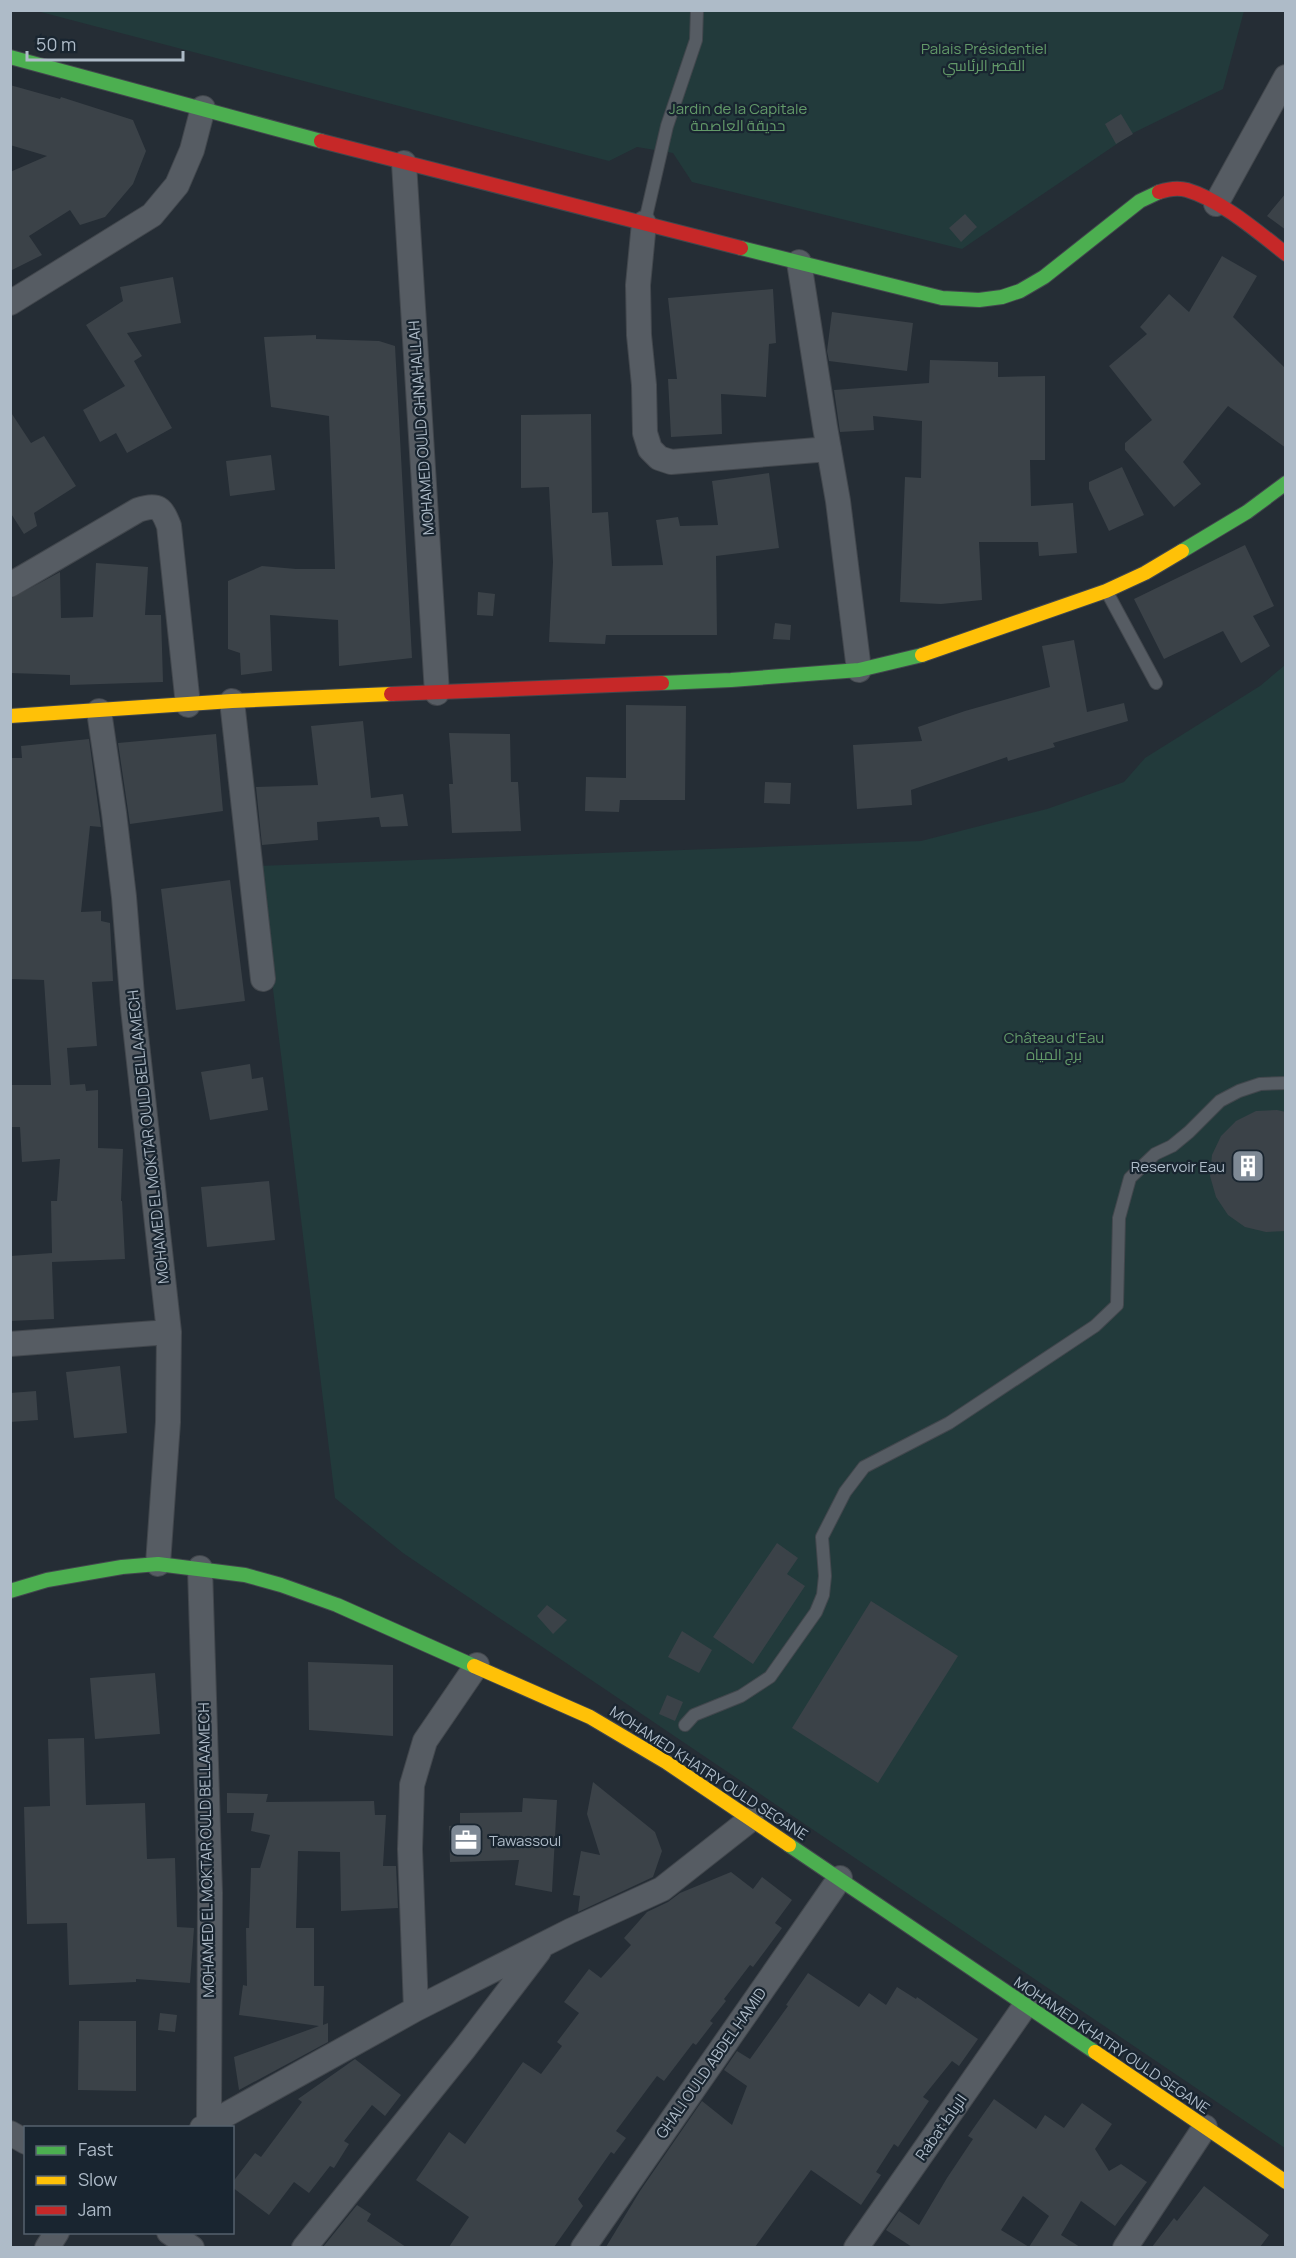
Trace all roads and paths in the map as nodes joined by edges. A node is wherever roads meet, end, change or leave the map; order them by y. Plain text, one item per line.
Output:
1 (697, 10) edge
2 (10, 57) edge
3 (1286, 77) edge
4 (203, 108) junction
5 (404, 163) junction
6 (1216, 204) junction
7 (644, 223) junction
8 (1286, 254) edge
9 (799, 262) junction
10 (10, 303) edge
11 (829, 449) junction
12 (1286, 483) edge
13 (10, 585) edge
14 (1106, 591) junction
15 (859, 670) junction
16 (1156, 683) dead end
17 (437, 693) junction
18 (232, 701) junction
19 (188, 705) junction
20 (99, 711) junction
21 (10, 716) edge
22 (263, 979) dead end
23 (1286, 1083) edge
24 (169, 1332) junction
25 (10, 1344) edge
26 (158, 1564) junction
27 (200, 1568) junction
28 (10, 1591) edge
29 (477, 1665) junction
30 (685, 1725) dead end
31 (751, 1819) junction
32 (840, 1878) junction
33 (543, 1946) junction
34 (1025, 2006) junction
35 (416, 2009) junction
36 (206, 2125) edge
37 (1205, 2127) junction
38 (10, 2133) edge
39 (24, 2141) edge
40 (1286, 2182) edge
41 (56, 2234) edge
42 (172, 2234) edge
43 (47, 2247) edge
44 (192, 2247) edge
45 (304, 2247) edge
46 (582, 2247) edge
47 (856, 2247) edge
48 (1125, 2247) edge

1 - 7 lane
2 - 4 street
3 - 6 street
4 - 5 street
4 - 10 street
5 - 7 street
5 - 17 street, MOHAMED OULD GHNAHALLAH
6 - 8 street
6 - 9 street
7 - 9 street
7 - 11 street
9 - 11 street
11 - 15 street
12 - 14 street
13 - 19 street
14 - 15 street
14 - 16 lane
15 - 17 street
17 - 18 street
18 - 19 street
18 - 22 street
19 - 20 street
20 - 21 street
20 - 24 street, MOHAMED EL MOKTAR OULD BELLAAMECH
23 - 30 lane
24 - 25 street
24 - 26 street, MOHAMED EL MOKTAR OULD BELLAAMECH
26 - 27 street, MOHAMED KHATRY OULD SEGANE
26 - 28 street, MOHAMED KHATRY OULD SEGANE
27 - 29 street, MOHAMED KHATRY OULD SEGANE
27 - 36 street, MOHAMED EL MOKTAR OULD BELLAAMECH
29 - 31 street, MOHAMED KHATRY OULD SEGANE
29 - 35 street
31 - 32 street, MOHAMED KHATRY OULD SEGANE
31 - 33 street
32 - 34 street, MOHAMED KHATRY OULD SEGANE
32 - 46 street, GHALI OULD ABDEL HAMID
33 - 35 street
33 - 45 street
34 - 37 street, MOHAMED KHATRY OULD SEGANE
34 - 47 street, Rabat الرباط
35 - 36 street
37 - 40 street, MOHAMED KHATRY OULD SEGANE
37 - 48 street
38 - 39 street
41 - 43 street
42 - 44 street

